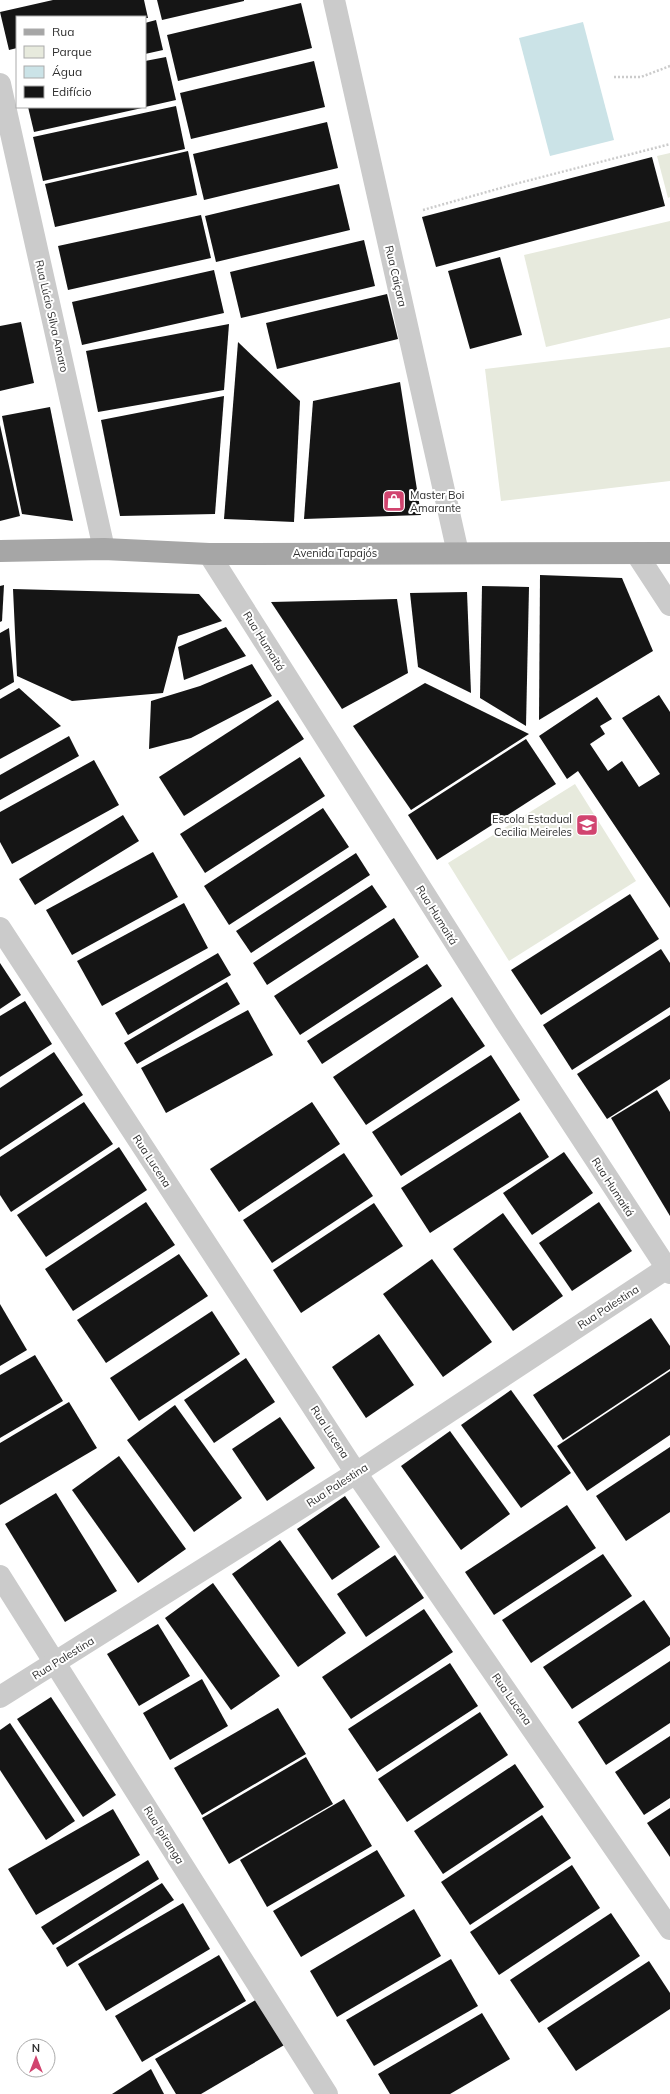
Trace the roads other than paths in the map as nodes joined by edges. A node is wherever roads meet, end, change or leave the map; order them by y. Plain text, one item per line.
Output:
1 (334, 0) edge
2 (0, 84) edge
3 (104, 549) junction
4 (0, 551) edge
5 (458, 553) junction
6 (636, 553) junction
7 (670, 553) edge
8 (209, 554) junction
9 (670, 605) edge
10 (0, 928) edge
11 (669, 1269) edge
12 (356, 1473) junction
13 (0, 1576) edge
14 (56, 1663) junction
15 (0, 1697) edge
16 (670, 1929) edge
17 (327, 2094) edge

1 - 5 street, Rua Caiçara
2 - 3 street, Rua Lúcio Silva Amaro
3 - 4 main road, Avenida Tapajós
3 - 8 main road, Avenida Tapajós
5 - 6 main road, Avenida Tapajós
5 - 8 main road, Avenida Tapajós
6 - 7 main road, Avenida Tapajós
6 - 9 street
8 - 11 street, Rua Humaitá
10 - 12 street, Rua Lucena
11 - 12 street, Rua Palestina
12 - 14 street, Rua Palestina
12 - 16 street, Rua Lucena
13 - 14 street, Rua Ipiranga
14 - 15 street, Rua Palestina
14 - 17 street, Rua Ipiranga

